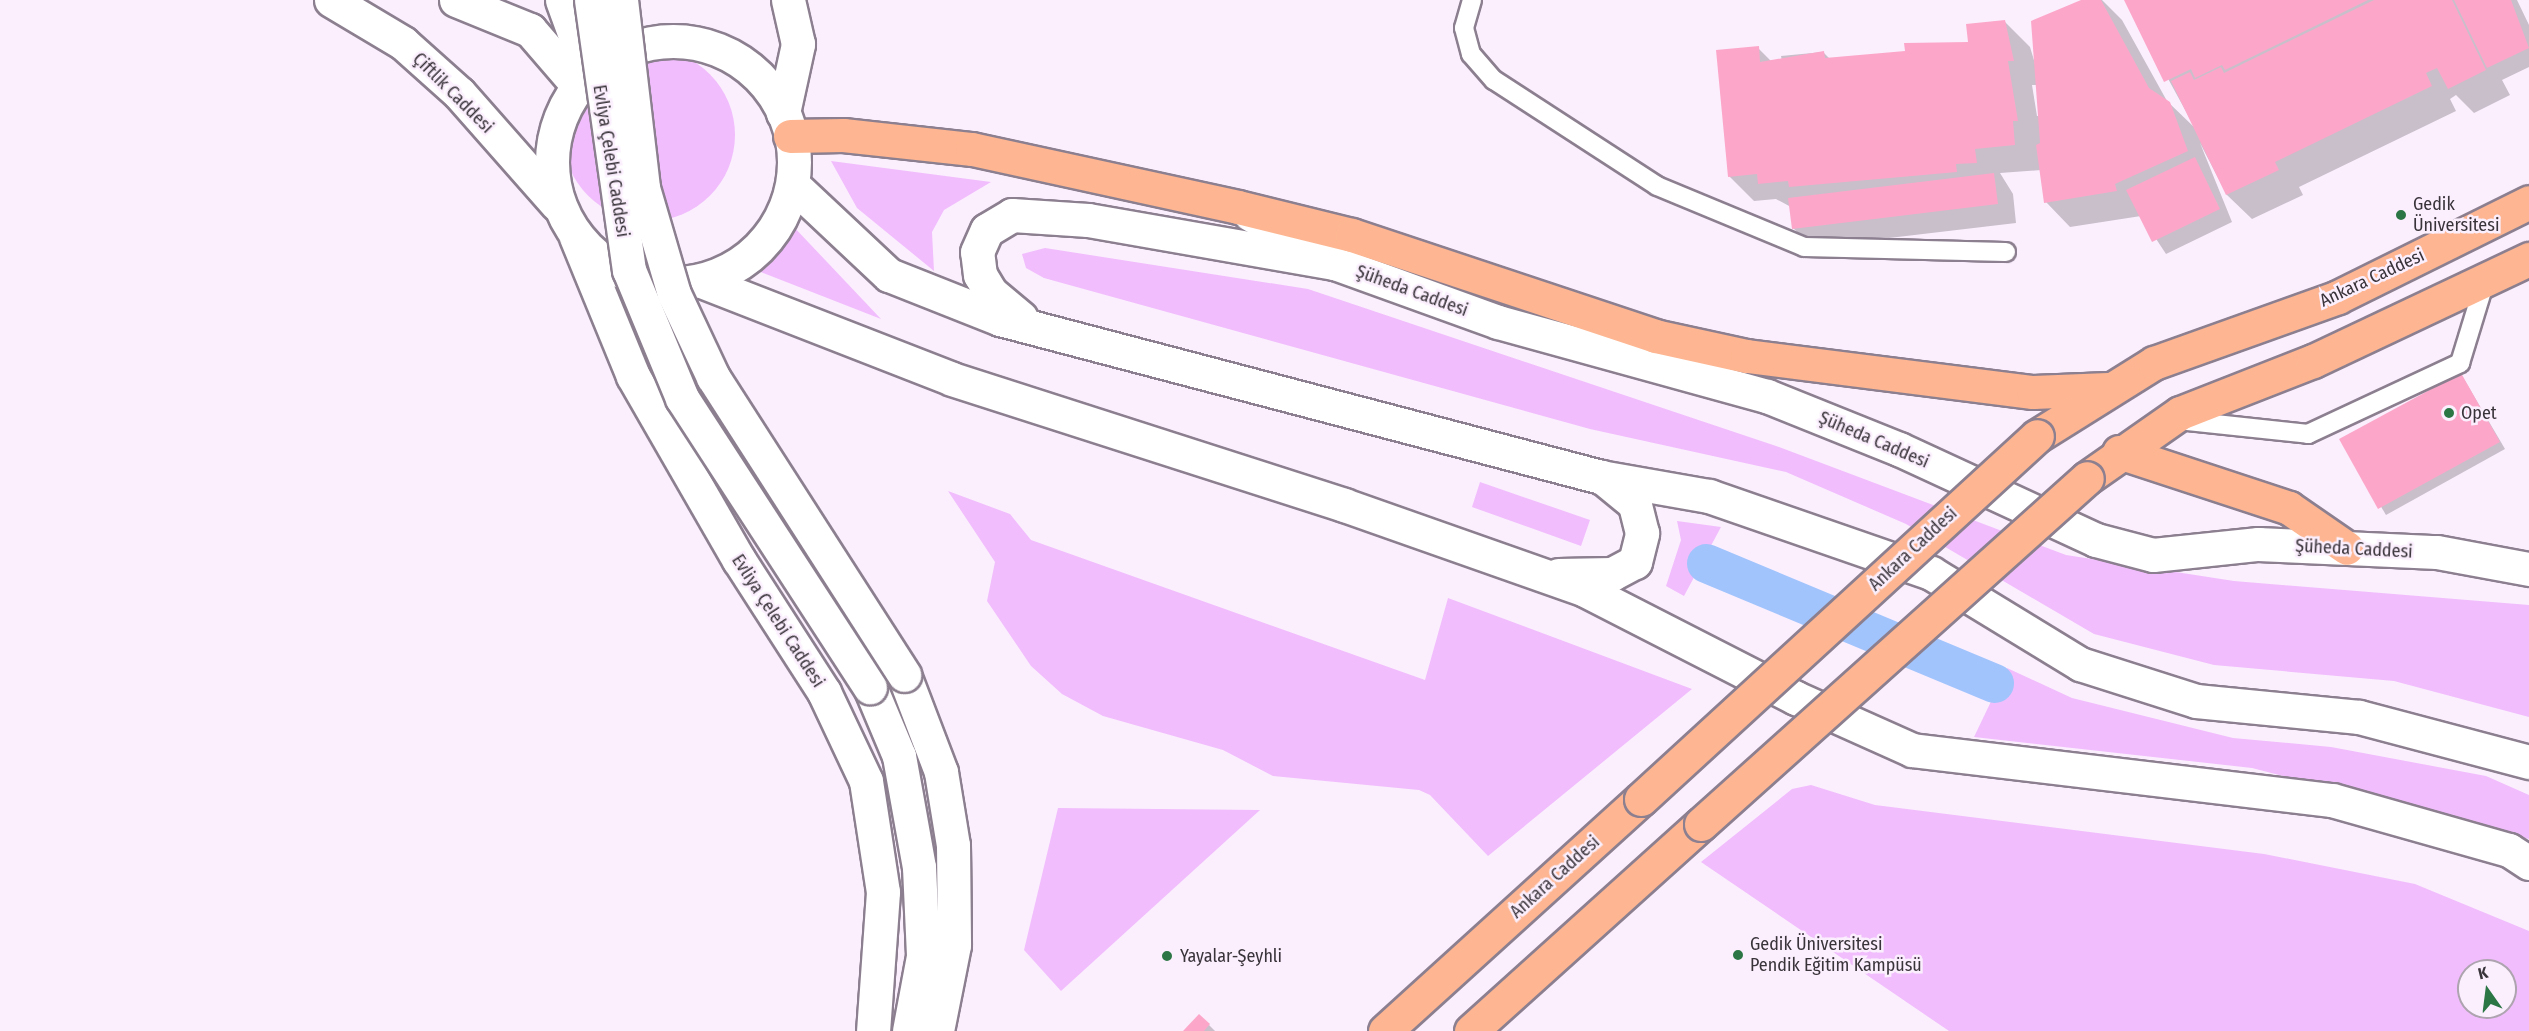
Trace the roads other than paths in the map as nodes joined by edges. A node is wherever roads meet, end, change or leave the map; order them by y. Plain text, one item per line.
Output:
1 (331, 0) edge
2 (456, 0) edge
3 (562, 0) edge
4 (591, 0) edge
5 (621, 0) edge
6 (788, 0) edge
7 (1472, 0) edge
8 (584, 80) junction
9 (787, 125) junction
10 (793, 186) junction
11 (2529, 202) edge
12 (559, 206) junction
13 (1238, 207) junction
14 (576, 237) junction
15 (2006, 252) dead end
16 (2529, 259) edge
17 (1335, 263) junction
18 (701, 280) junction
19 (2485, 281) junction
20 (1034, 328) junction
21 (2108, 389) junction
22 (2170, 419) junction
23 (2120, 452) junction
24 (1601, 477) junction
25 (2347, 548) junction
26 (2529, 569) edge
27 (1541, 575) junction
28 (2529, 762) edge
29 (2529, 863) edge
30 (873, 1031) edge
31 (909, 1031) edge
32 (937, 1031) edge
33 (1385, 1031) edge
34 (1472, 1031) edge

1 - 12 street, Çiftlik Caddesi
2 - 8 street
3 - 8 street, Evliya Çelebi Caddesi
4 - 31 street, Evliya Çelebi Caddesi, bridge
5 - 32 street, Evliya Çelebi Caddesi, bridge
6 - 9 street
7 - 15 lane
8 - 9 street
8 - 12 street
9 - 10 street
9 - 13 main road
10 - 18 street
10 - 20 street
11 - 21 main road, Ankara Caddesi
12 - 14 street
13 - 17 street, Şüheda Caddesi
13 - 21 main road
14 - 18 street
14 - 30 street, Evliya Çelebi Caddesi
16 - 19 main road
17 - 20 street
17 - 25 street, Şüheda Caddesi
18 - 27 street
19 - 22 main road
19 - 22 lane
20 - 24 street
21 - 33 main road, Ankara Caddesi, bridge
22 - 23 main road
23 - 25 main road
23 - 34 main road, bridge
24 - 27 street
24 - 28 street
25 - 26 street, Şüheda Caddesi
27 - 29 street

